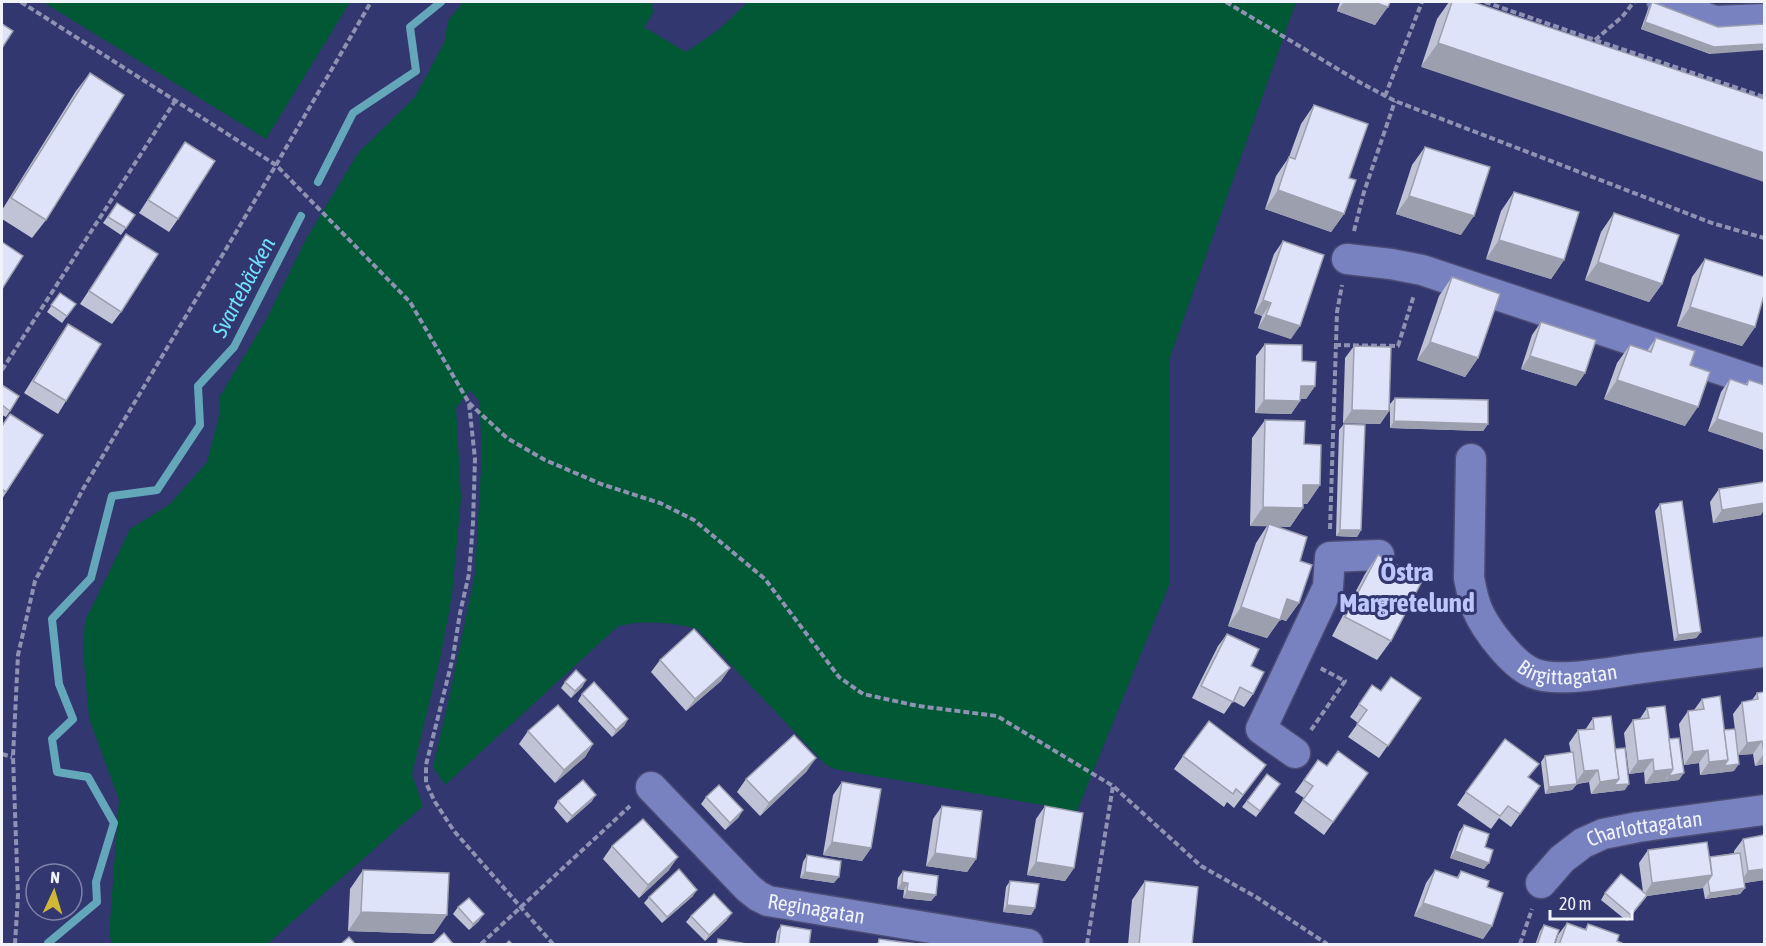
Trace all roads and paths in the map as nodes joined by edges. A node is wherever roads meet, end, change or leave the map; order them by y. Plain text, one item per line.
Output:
1 (21, 2) edge
2 (371, 2) edge
3 (1226, 2) edge
4 (1422, 2) edge
5 (1485, 2) edge
6 (1634, 2) edge
7 (1662, 2) edge
8 (1764, 19) edge
9 (1595, 40) junction
10 (1385, 96) junction
11 (1764, 97) edge
12 (176, 101) junction
13 (1395, 101) junction
14 (276, 165) junction
15 (1764, 238) edge
16 (1347, 259) junction
17 (1422, 270) junction
18 (1335, 345) junction
19 (2, 370) edge
20 (1764, 384) edge
21 (469, 403) junction
22 (1471, 459) dead end
23 (1379, 555) edge
24 (1330, 557) junction
25 (1764, 652) edge
26 (1296, 655) junction
27 (1295, 753) joint
28 (2, 754) edge
29 (12, 757) junction
30 (1113, 786) junction
31 (651, 787) joint
32 (1764, 810) edge
33 (1541, 883) joint
34 (521, 907) junction
35 (15, 945) edge
36 (481, 945) edge
37 (553, 945) edge
38 (1028, 945) edge
39 (1088, 945) edge
40 (1327, 945) edge
41 (1520, 945) edge

1 - 12 path
2 - 14 path
3 - 10 path
4 - 10 path
5 - 9 path
6 - 9 path
7 - 8 street
9 - 11 path
10 - 13 path
12 - 14 path
12 - 19 path
13 - 15 path
13 - 16 path
14 - 21 path
14 - 29 path
16 - 17 street
16 - 18 path
17 - 18 path
17 - 20 street
18 - 24 path
21 - 30 path
21 - 34 path
22 - 25 street, Birgittagatan
23 - 24 street
24 - 26 street
26 - 27 street
26 - 27 path
28 - 29 path
29 - 35 path
30 - 39 path
30 - 40 path
31 - 34 path
31 - 38 street, Reginagatan
32 - 33 street, Charlottagatan
33 - 41 path
34 - 36 path
34 - 37 path

